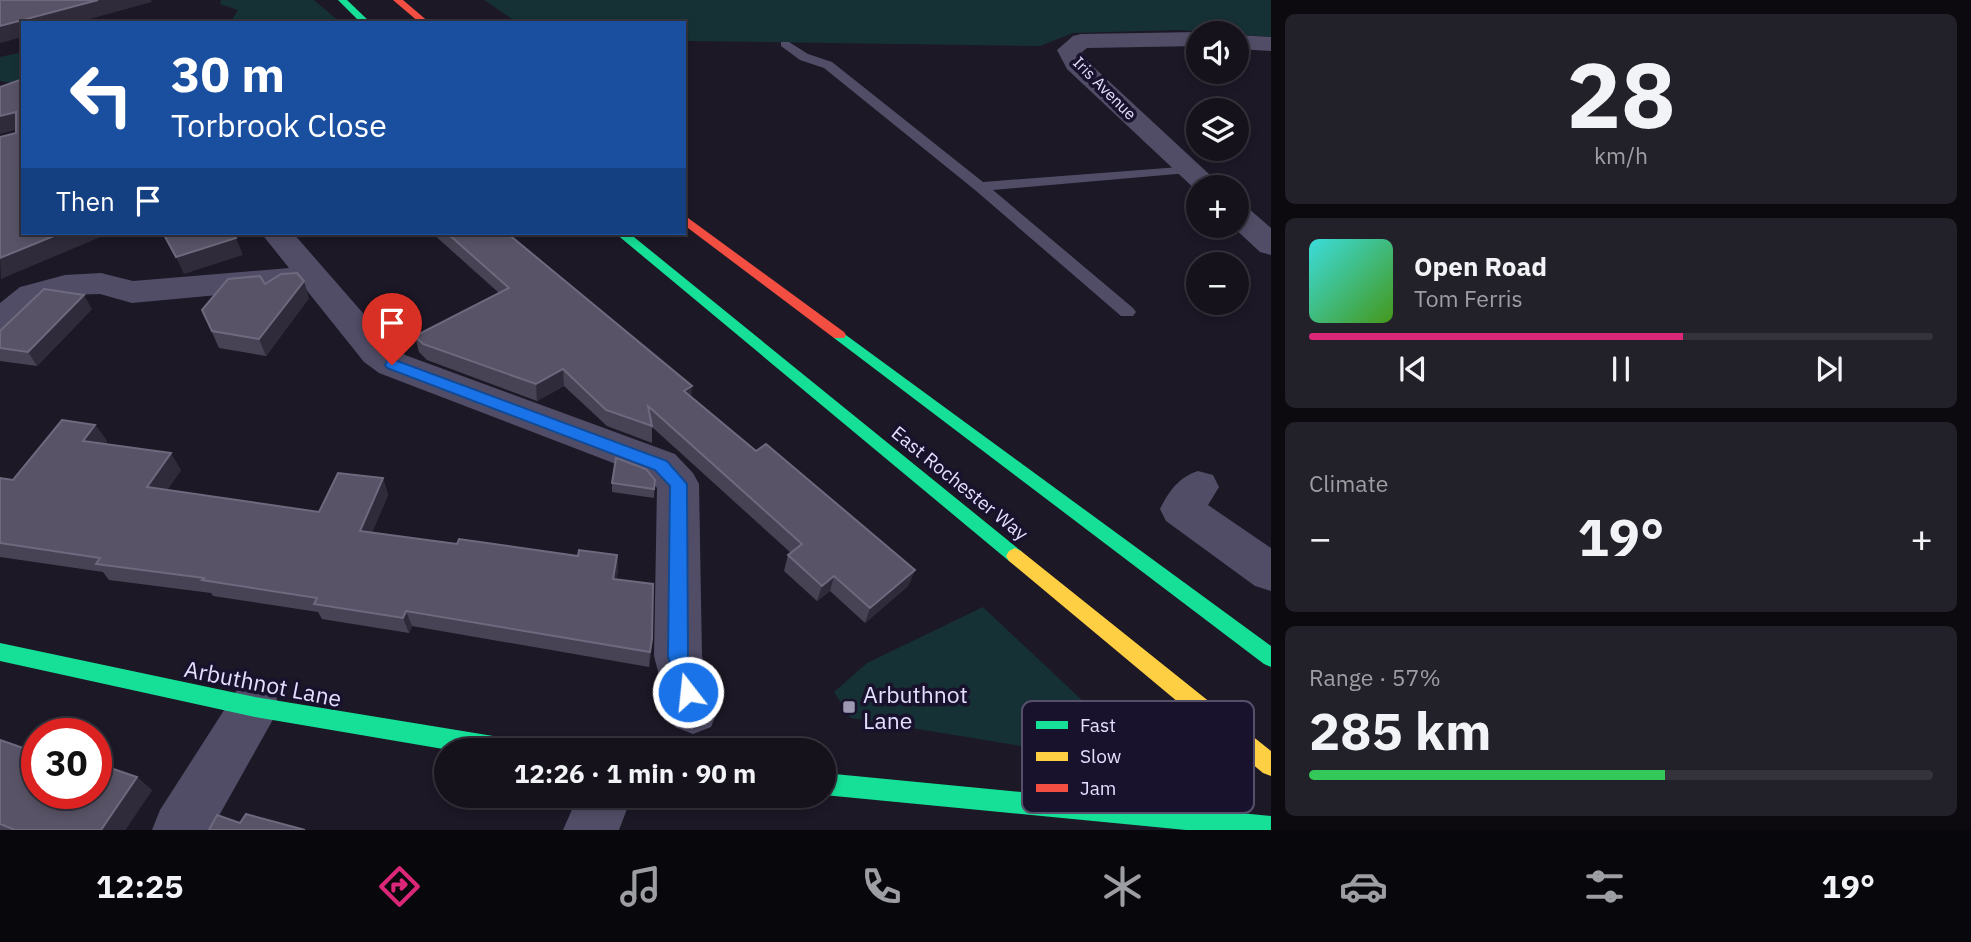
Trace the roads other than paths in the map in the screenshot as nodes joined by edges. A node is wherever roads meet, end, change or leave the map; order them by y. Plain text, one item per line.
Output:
1 (342, 0) edge
2 (397, 0) edge
3 (365, 21) edge
4 (423, 21) edge
5 (1186, 39) edge
6 (1249, 43) edge
7 (785, 44) dead end
8 (1271, 44) edge
9 (1188, 169) junction
10 (1195, 175) edge
11 (981, 187) junction
12 (686, 220) edge
13 (1249, 225) edge
14 (279, 235) edge
15 (623, 235) edge
16 (1271, 245) edge
17 (313, 276) junction
18 (1127, 312) dead end
19 (0, 320) edge
20 (1198, 487) dead end
21 (1271, 572) edge
22 (0, 652) edge
23 (1271, 658) edge
24 (1193, 701) edge
25 (255, 707) junction
26 (693, 710) dead end
27 (440, 738) edge
28 (1254, 751) edge
29 (1271, 765) edge
30 (836, 785) edge
31 (1022, 803) edge
32 (600, 808) edge
33 (1129, 813) edge
34 (1271, 827) edge
35 (180, 830) edge
36 (591, 830) edge

1 - 3 main road
2 - 4 main road
5 - 9 street, Iris Avenue
6 - 8 street
7 - 11 lane
9 - 10 street, Iris Avenue
9 - 11 lane
11 - 18 lane
12 - 23 main road
13 - 16 street
14 - 17 street
15 - 24 main road, East Rochester Way
17 - 19 street
17 - 26 street
20 - 21 street
22 - 25 main road, Arbuthnot Lane
25 - 27 main road, Arbuthnot Lane
25 - 35 street
28 - 29 main road, East Rochester Way
30 - 31 main road
32 - 36 street
33 - 34 main road

